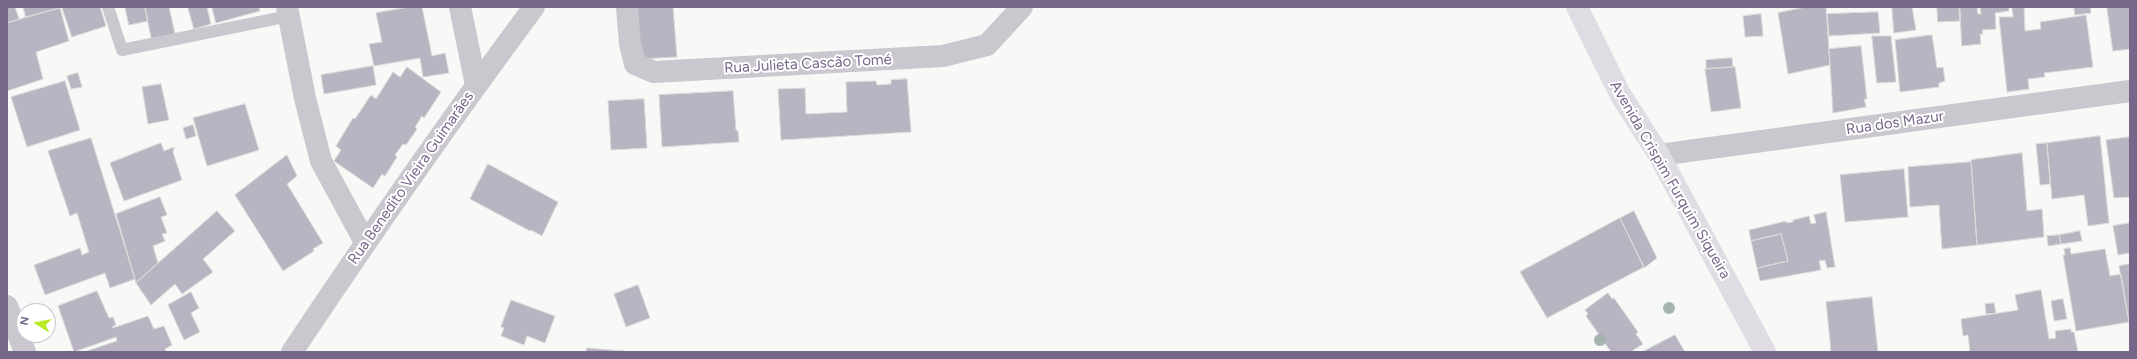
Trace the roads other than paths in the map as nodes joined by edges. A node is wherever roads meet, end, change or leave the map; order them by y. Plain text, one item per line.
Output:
1 (108, 7) edge
2 (460, 7) edge
3 (534, 7) edge
4 (627, 7) edge
5 (1022, 7) edge
6 (1577, 7) edge
7 (288, 12) edge
8 (476, 85) junction
9 (2130, 91) edge
10 (1659, 156) junction
11 (365, 242) junction
12 (7, 306) edge
13 (25, 352) edge
14 (292, 352) edge
15 (1766, 352) edge

1 - 7 lane
2 - 8 street
3 - 8 street, Rua Benedito Vieira Guimarães
4 - 5 street, Rua Julieta Cascão Tomé
6 - 10 main road, Avenida Crispim Furquim Siqueira
7 - 11 street
8 - 11 street, Rua Benedito Vieira Guimarães
9 - 10 street, Rua dos Mazur
10 - 15 main road, Avenida Crispim Furquim Siqueira
11 - 14 street, Rua Benedito Vieira Guimarães
12 - 13 street

